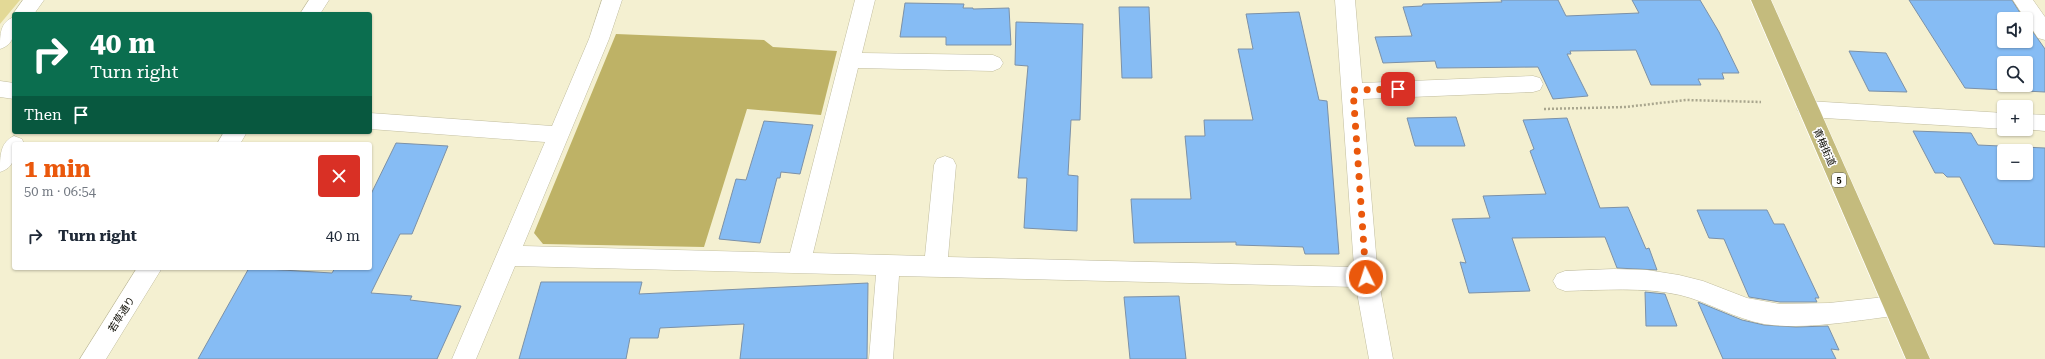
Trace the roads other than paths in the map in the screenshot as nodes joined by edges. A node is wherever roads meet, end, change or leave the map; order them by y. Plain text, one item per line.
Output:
1 (34, 0) edge
2 (319, 0) edge
3 (612, 0) edge
4 (865, 0) edge
5 (1345, 0) edge
6 (1761, 0) edge
7 (2023, 0) edge
8 (25, 12) edge
9 (311, 12) edge
10 (12, 26) edge
11 (2045, 33) edge
12 (0, 41) edge
13 (850, 60) junction
14 (994, 63) dead end
15 (1534, 84) dead end
16 (0, 89) edge
17 (12, 90) edge
18 (1353, 90) junction
19 (1808, 109) junction
20 (372, 121) edge
21 (1997, 121) edge
22 (2033, 122) edge
23 (2045, 123) edge
24 (22, 134) edge
25 (559, 135) junction
26 (16, 142) edge
27 (12, 147) edge
28 (0, 163) edge
29 (945, 165) dead end
30 (508, 256) junction
31 (799, 264) junction
32 (888, 265) junction
33 (935, 267) junction
34 (149, 270) edge
35 (1366, 277) junction
36 (1565, 281) dead end
37 (1894, 306) junction
38 (92, 359) edge
39 (464, 359) edge
40 (881, 359) edge
41 (1382, 359) edge
42 (1918, 359) edge

1 - 8 street
2 - 9 street
3 - 25 street
4 - 13 street
5 - 18 street
6 - 19 main road, 青梅街道 / 5
7 - 11 street
10 - 12 street
13 - 14 street
13 - 31 street
15 - 18 street
16 - 17 street
18 - 35 street
19 - 21 street
19 - 37 main road, 青梅街道 / 5
20 - 25 street
22 - 23 street
24 - 26 street
25 - 30 street
27 - 28 street
29 - 33 street
30 - 31 street
30 - 39 street
31 - 32 street
32 - 33 street
32 - 40 street
33 - 35 street
34 - 38 street, 若草通り
35 - 41 street
36 - 37 street
37 - 42 main road, 青梅街道 / 5

